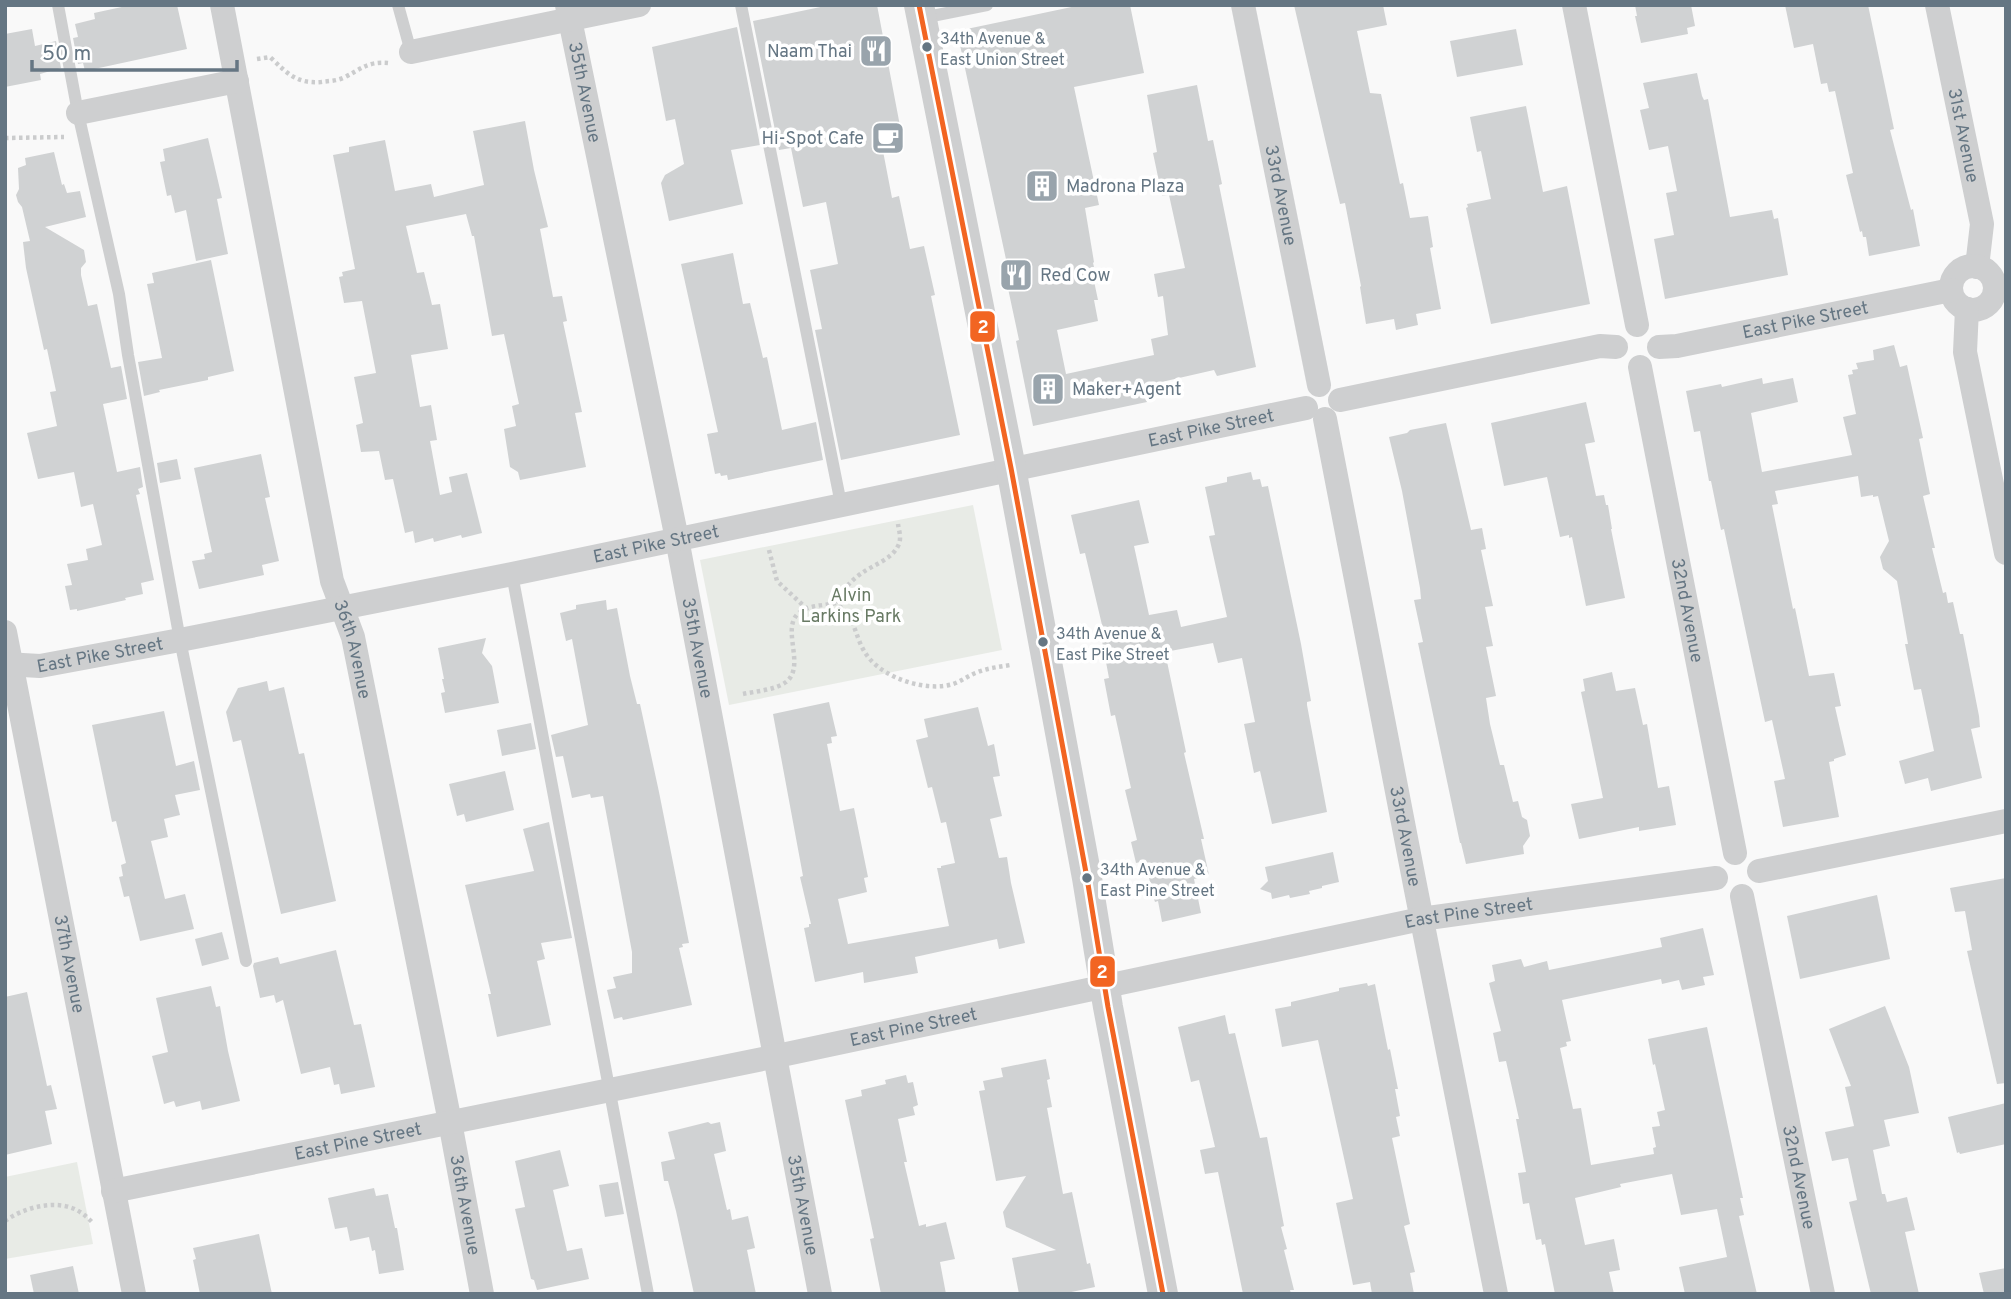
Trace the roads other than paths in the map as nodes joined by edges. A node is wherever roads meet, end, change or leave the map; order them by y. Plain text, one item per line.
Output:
1 (58, 5) edge
2 (222, 5) edge
3 (398, 5) edge
4 (639, 5) edge
5 (741, 5) edge
6 (987, 5) edge
7 (1243, 5) edge
8 (1574, 5) edge
9 (1937, 5) edge
10 (569, 12) edge
11 (920, 12) edge
12 (402, 57) joint
13 (237, 81) junction
14 (78, 113) junction
15 (1992, 277) edge
16 (1951, 290) junction
17 (1967, 309) junction
18 (1637, 325) junction
19 (1659, 346) junction
20 (1616, 347) junction
21 (1640, 367) junction
22 (1324, 409) junction
23 (1011, 468) junction
24 (841, 504) junction
25 (677, 538) junction
26 (2006, 553) edge
27 (512, 573) junction
28 (342, 607) junction
29 (5, 632) edge
30 (180, 640) junction
31 (9, 664) edge
32 (2006, 821) edge
33 (1735, 853) junction
34 (1759, 871) junction
35 (1716, 878) junction
36 (1742, 896) junction
37 (1421, 919) junction
38 (246, 961) dead end
39 (1104, 986) junction
40 (776, 1056) junction
41 (610, 1090) junction
42 (450, 1122) junction
43 (113, 1191) junction
44 (134, 1294) edge
45 (482, 1294) edge
46 (648, 1294) edge
47 (820, 1294) edge
48 (1163, 1294) edge
49 (1496, 1294) edge
50 (1823, 1294) edge

1 - 14 lane
2 - 13 street, 36th Avenue
3 - 12 lane
4 - 10 street
5 - 24 lane
6 - 11 lane
7 - 22 street, 33rd Avenue
8 - 18 street
9 - 15 street, 31st Avenue
10 - 12 street
10 - 25 street, 35th Avenue
11 - 23 street
13 - 14 street
13 - 28 street, 36th Avenue
14 - 30 lane
15 - 16 street
15 - 17 street
16 - 17 street
16 - 19 street, East Pike Street
17 - 26 street
18 - 19 street
18 - 20 street
19 - 21 street
20 - 21 street
20 - 22 street, East Pike Street
21 - 33 street, 32nd Avenue
22 - 23 street, East Pike Street
22 - 37 street, 33rd Avenue
23 - 24 street, East Pike Street
23 - 39 street
24 - 25 street, East Pike Street
25 - 27 street, East Pike Street
25 - 40 street, 35th Avenue
27 - 28 street, East Pike Street
27 - 41 lane
28 - 30 street, East Pike Street
28 - 42 street, 36th Avenue
29 - 31 street, 37th Avenue
30 - 31 street, East Pike Street
30 - 38 lane
31 - 43 street, 37th Avenue
32 - 34 street
33 - 34 street
33 - 35 street
34 - 36 street
35 - 36 street
35 - 37 street, East Pine Street
36 - 50 street, 32nd Avenue
37 - 39 street, East Pine Street
37 - 49 street, 33rd Avenue
39 - 40 street, East Pine Street
39 - 48 street
40 - 41 street, East Pine Street
40 - 47 street, 35th Avenue
41 - 42 street, East Pine Street
41 - 46 lane
42 - 43 street, East Pine Street
42 - 45 street, 36th Avenue
43 - 44 street, 37th Avenue

